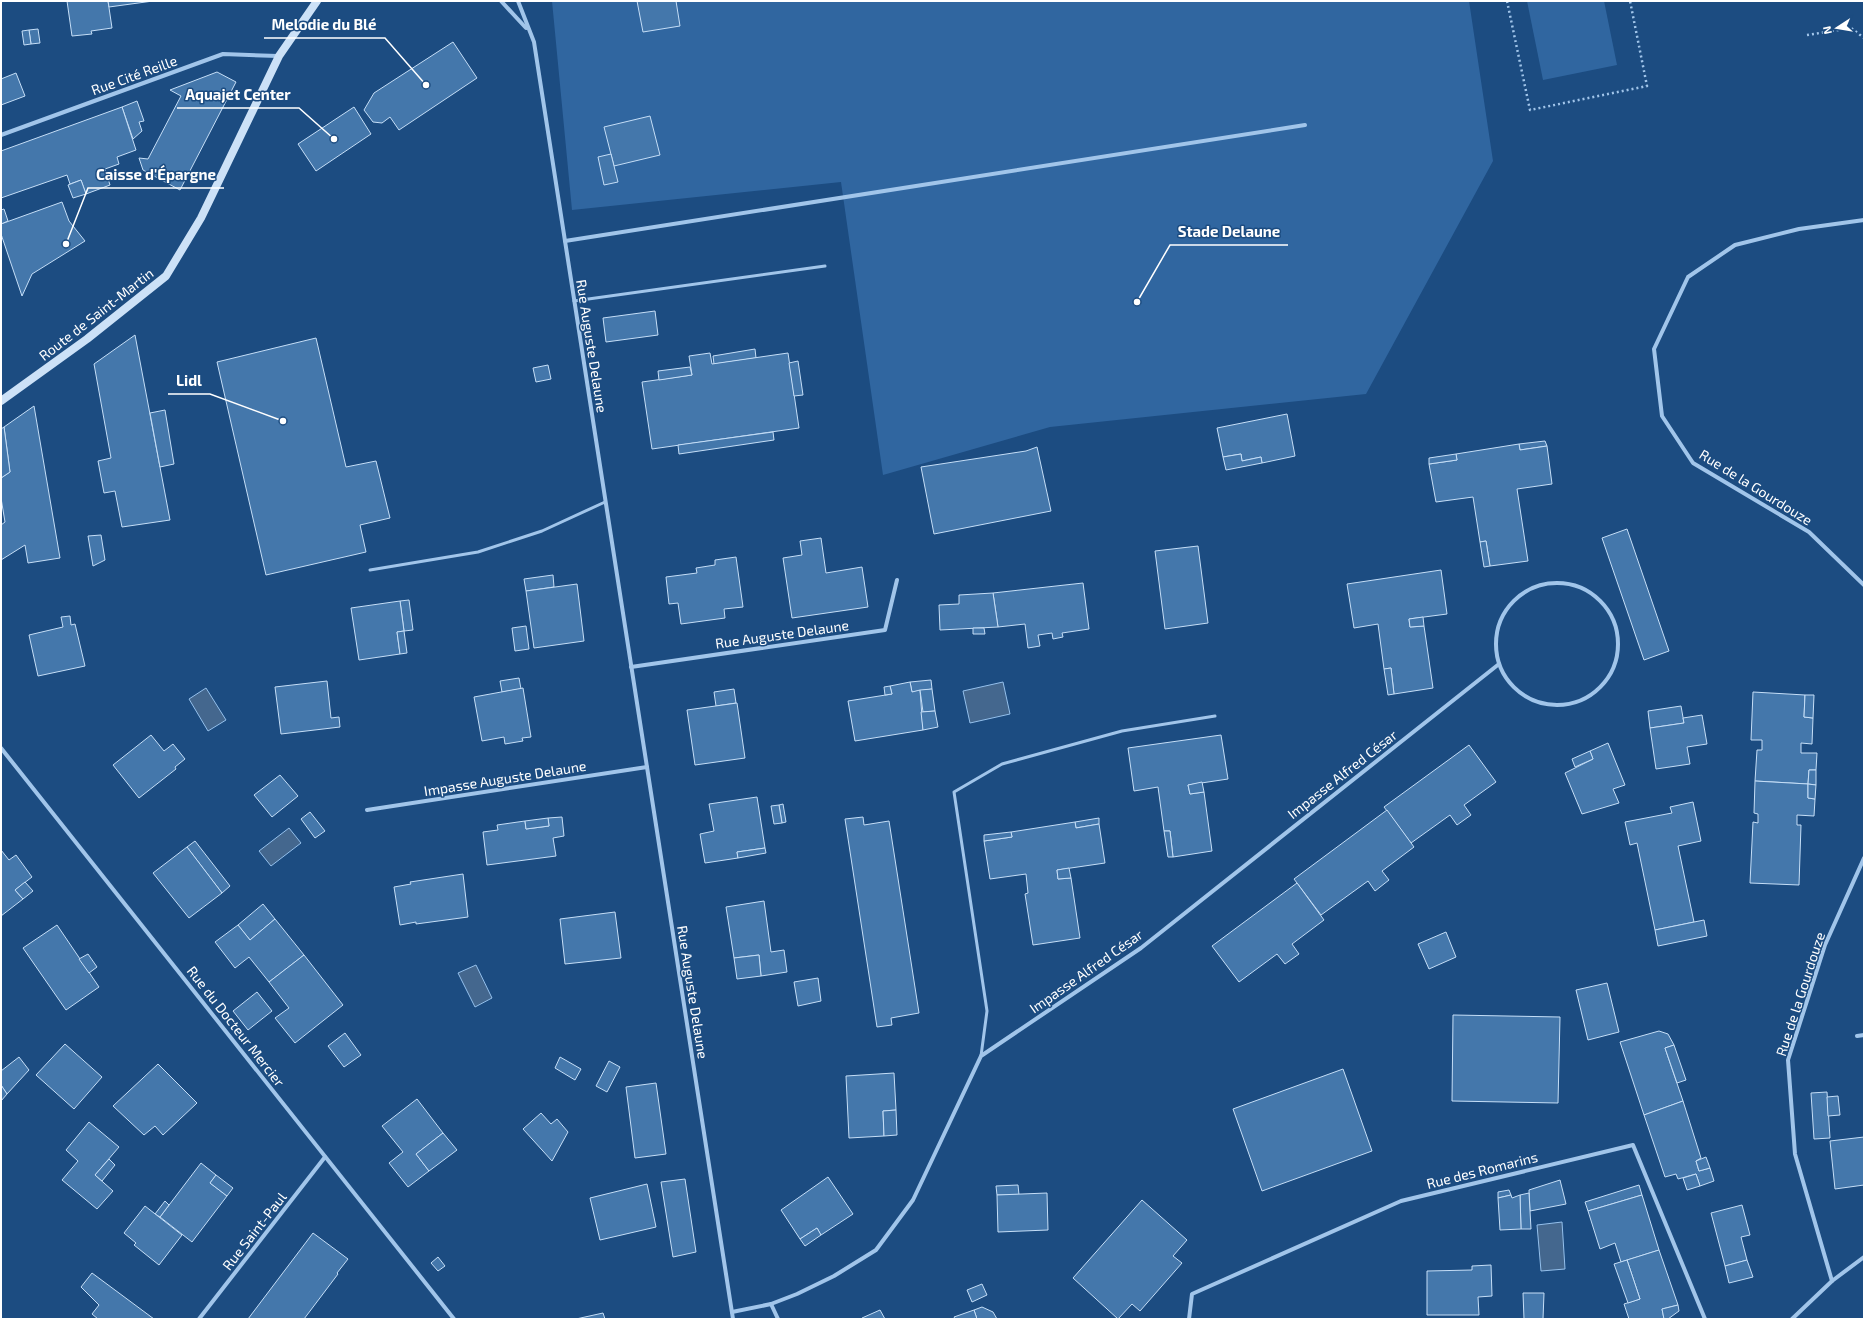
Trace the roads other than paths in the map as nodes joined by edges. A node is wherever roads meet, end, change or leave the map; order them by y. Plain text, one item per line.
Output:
1 (316, 1) edge
2 (501, 1) edge
3 (518, 1) edge
4 (528, 29) junction
5 (279, 56) junction
6 (1305, 126) dead end
7 (1, 135) edge
8 (1864, 220) edge
9 (565, 241) junction
10 (825, 266) dead end
11 (574, 302) junction
12 (1, 401) edge
13 (605, 502) junction
14 (370, 570) dead end
15 (897, 580) dead end
16 (1864, 585) edge
17 (1499, 664) junction
18 (631, 667) junction
19 (1215, 716) dead end
20 (1, 748) edge
21 (647, 767) junction
22 (367, 810) dead end
23 (1864, 858) edge
24 (1857, 1036) dead end
25 (1864, 1036) edge
26 (981, 1056) junction
27 (326, 1157) junction
28 (1864, 1257) edge
29 (1832, 1281) junction
30 (771, 1304) junction
31 (732, 1312) junction
32 (200, 1319) edge
33 (454, 1319) edge
34 (733, 1319) edge
35 (778, 1319) edge
36 (1189, 1319) edge
37 (1705, 1319) edge
38 (1792, 1319) edge

1 - 5 main road, Route de Saint-Martin
2 - 4 street, Rue Auguste Delaune
3 - 4 street, Rue Auguste Delaune
4 - 9 street, Rue Auguste Delaune
5 - 7 street, Rue Cité Reille
5 - 12 main road, Route de Saint-Martin
6 - 9 street
8 - 16 street, Rue de la Gourdouze
9 - 11 street, Rue Auguste Delaune
10 - 11 lane
11 - 13 street, Rue Auguste Delaune
13 - 14 lane
13 - 18 street, Rue Auguste Delaune
15 - 18 street, Rue Auguste Delaune
17 - 17 street
17 - 26 street, Impasse Alfred César
18 - 21 street, Rue Auguste Delaune
19 - 26 lane
20 - 27 street, Rue du Docteur Mercier
21 - 22 street, Impasse Auguste Delaune
21 - 31 street, Rue Auguste Delaune
23 - 29 street, Rue de la Gourdouze
24 - 25 street
26 - 30 street
27 - 32 street, Rue Saint-Paul
27 - 33 street, Rue du Docteur Mercier
28 - 29 street
29 - 38 street
30 - 31 street
30 - 35 street
31 - 34 street, Rue Auguste Delaune
36 - 37 street, Rue des Romarins

